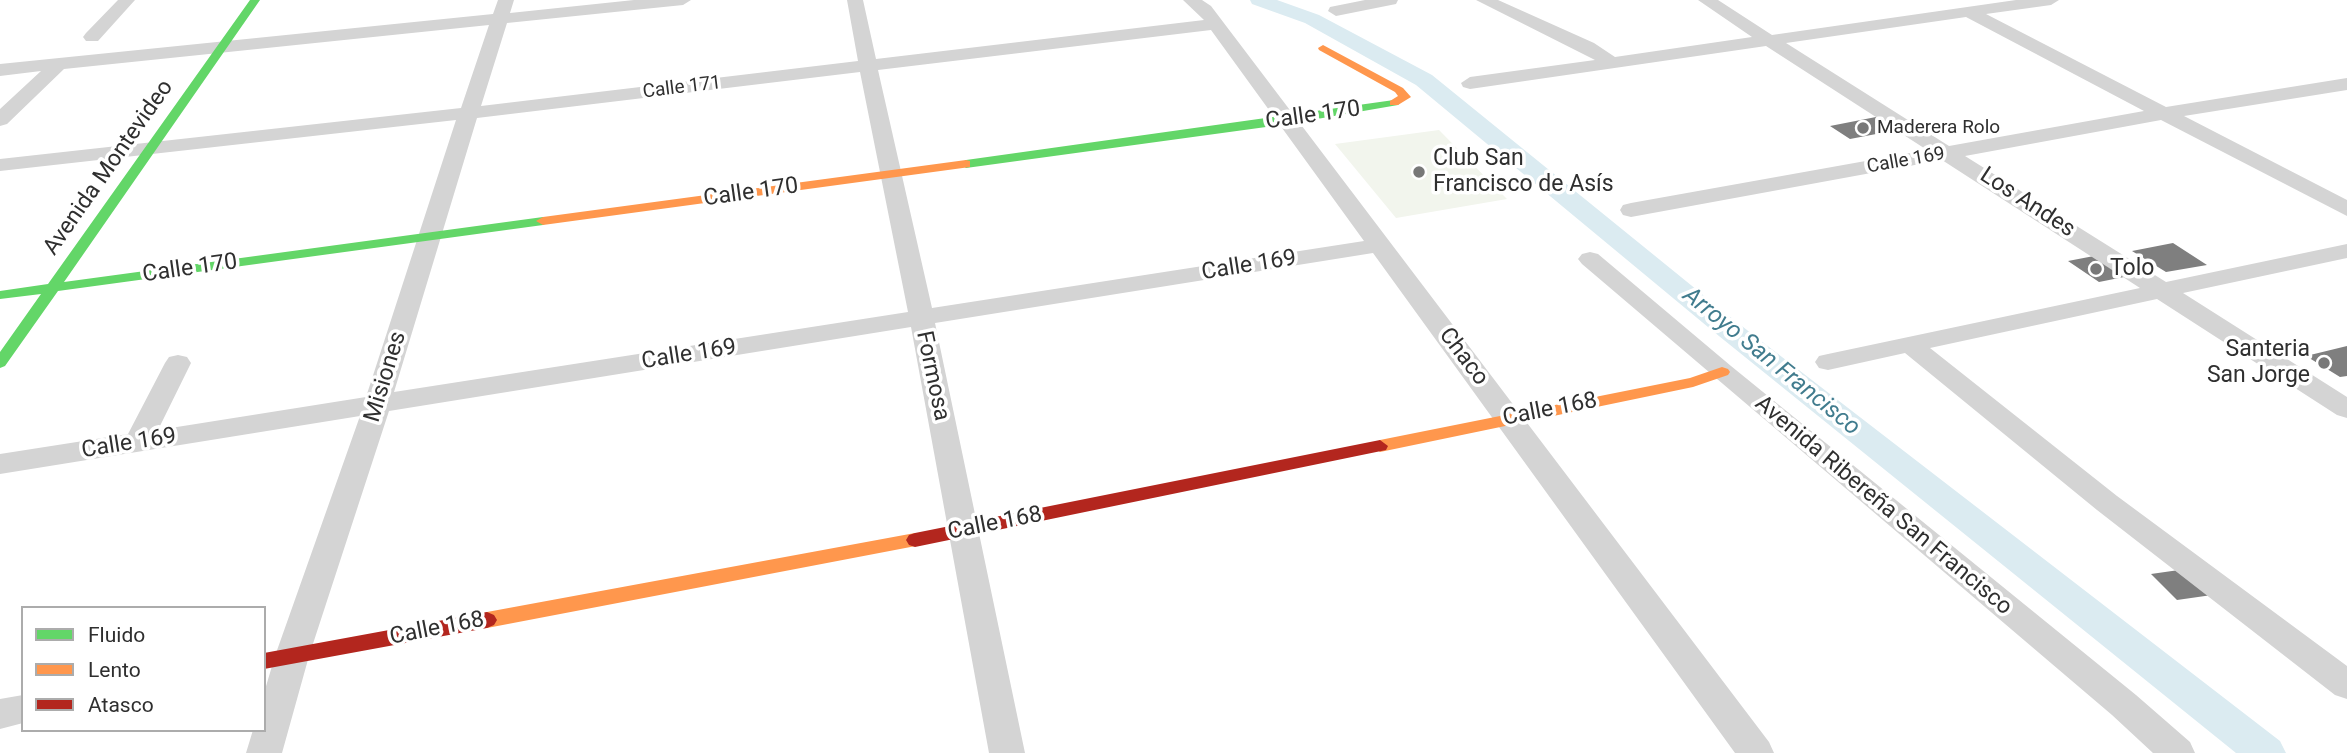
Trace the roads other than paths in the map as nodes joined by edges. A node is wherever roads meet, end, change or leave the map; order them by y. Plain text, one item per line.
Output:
1 (127, 0) edge
2 (255, 0) edge
3 (683, 0) edge
4 (855, 0) edge
5 (1191, 0) edge
6 (1390, 0) edge
7 (1484, 0) edge
8 (1706, 0) edge
9 (1947, 0) edge
10 (2051, 0) edge
11 (503, 9) edge
12 (1336, 11) dead end
13 (1968, 11) junction
14 (1215, 24) junction
15 (92, 37) dead end
16 (1771, 40) junction
17 (223, 47) junction
18 (1323, 48) dead end
19 (1612, 63) junction
20 (59, 64) junction
21 (866, 66) junction
22 (0, 70) edge
23 (1470, 83) dead end
24 (2347, 84) edge
25 (470, 113) junction
26 (2166, 113) junction
27 (0, 120) edge
28 (1288, 120) junction
29 (149, 149) junction
30 (1950, 154) junction
31 (0, 165) edge
32 (892, 174) junction
33 (2347, 209) edge
34 (1631, 210) dead end
35 (428, 236) junction
36 (1379, 245) junction
37 (2347, 251) edge
38 (1590, 258) dead end
39 (51, 289) junction
40 (2162, 289) junction
41 (0, 295) edge
42 (920, 317) junction
43 (1910, 345) junction
44 (1828, 362) dead end
45 (0, 363) edge
46 (178, 363) dead end
47 (1722, 372) junction
48 (377, 406) junction
49 (2347, 409) edge
50 (1509, 418) junction
51 (137, 443) junction
52 (0, 464) edge
53 (965, 531) junction
54 (292, 656) junction
55 (266, 661) edge
56 (2347, 685) edge
57 (21, 709) edge
58 (0, 714) edge
59 (264, 753) edge
60 (1007, 753) edge
61 (1756, 753) edge
62 (2177, 753) edge

1 - 15 street
2 - 17 street, Avenida Montevideo
3 - 11 street
4 - 21 street, Formosa
5 - 14 street, Chaco
6 - 12 street
7 - 19 street
8 - 16 street, Los Andes
9 - 13 street
10 - 13 street
11 - 17 street
11 - 25 street, Misiones
13 - 16 street
13 - 26 street
14 - 21 street, Calle 171
14 - 28 street, Chaco
16 - 19 street
16 - 30 street, Los Andes
17 - 20 street
17 - 29 street, Avenida Montevideo
18 - 28 street, Calle 170
19 - 23 street
20 - 22 street
20 - 27 street
21 - 25 street, Calle 171
21 - 32 street, Formosa
24 - 26 street, Calle 169
25 - 29 street, Calle 171
25 - 35 street, Misiones
26 - 30 street, Calle 169
26 - 33 street
28 - 32 street, Calle 170
28 - 36 street, Chaco
29 - 31 street, Calle 171
29 - 39 street, Avenida Montevideo
30 - 34 street, Calle 169
30 - 40 street, Los Andes
32 - 35 street, Calle 170
32 - 42 street, Formosa
35 - 39 street, Calle 170
35 - 48 street, Misiones
36 - 42 street, Calle 169
36 - 50 street, Chaco
37 - 40 street
38 - 47 street, Avenida Ribereña San Francisco
39 - 41 street, Calle 170
39 - 45 street, Avenida Montevideo
40 - 43 street
40 - 49 street, Los Andes
42 - 48 street, Calle 169
42 - 53 street, Formosa
43 - 44 street
43 - 56 street
46 - 51 street
47 - 50 street, Calle 168
47 - 62 street, Avenida Ribereña San Francisco
48 - 51 street, Calle 169
48 - 54 street, Misiones
50 - 53 street, Calle 168
50 - 61 street, Chaco
51 - 52 street, Calle 169
53 - 54 street, Calle 168
53 - 60 street, Formosa
54 - 55 street, Calle 168
54 - 59 street, Misiones
57 - 58 street

